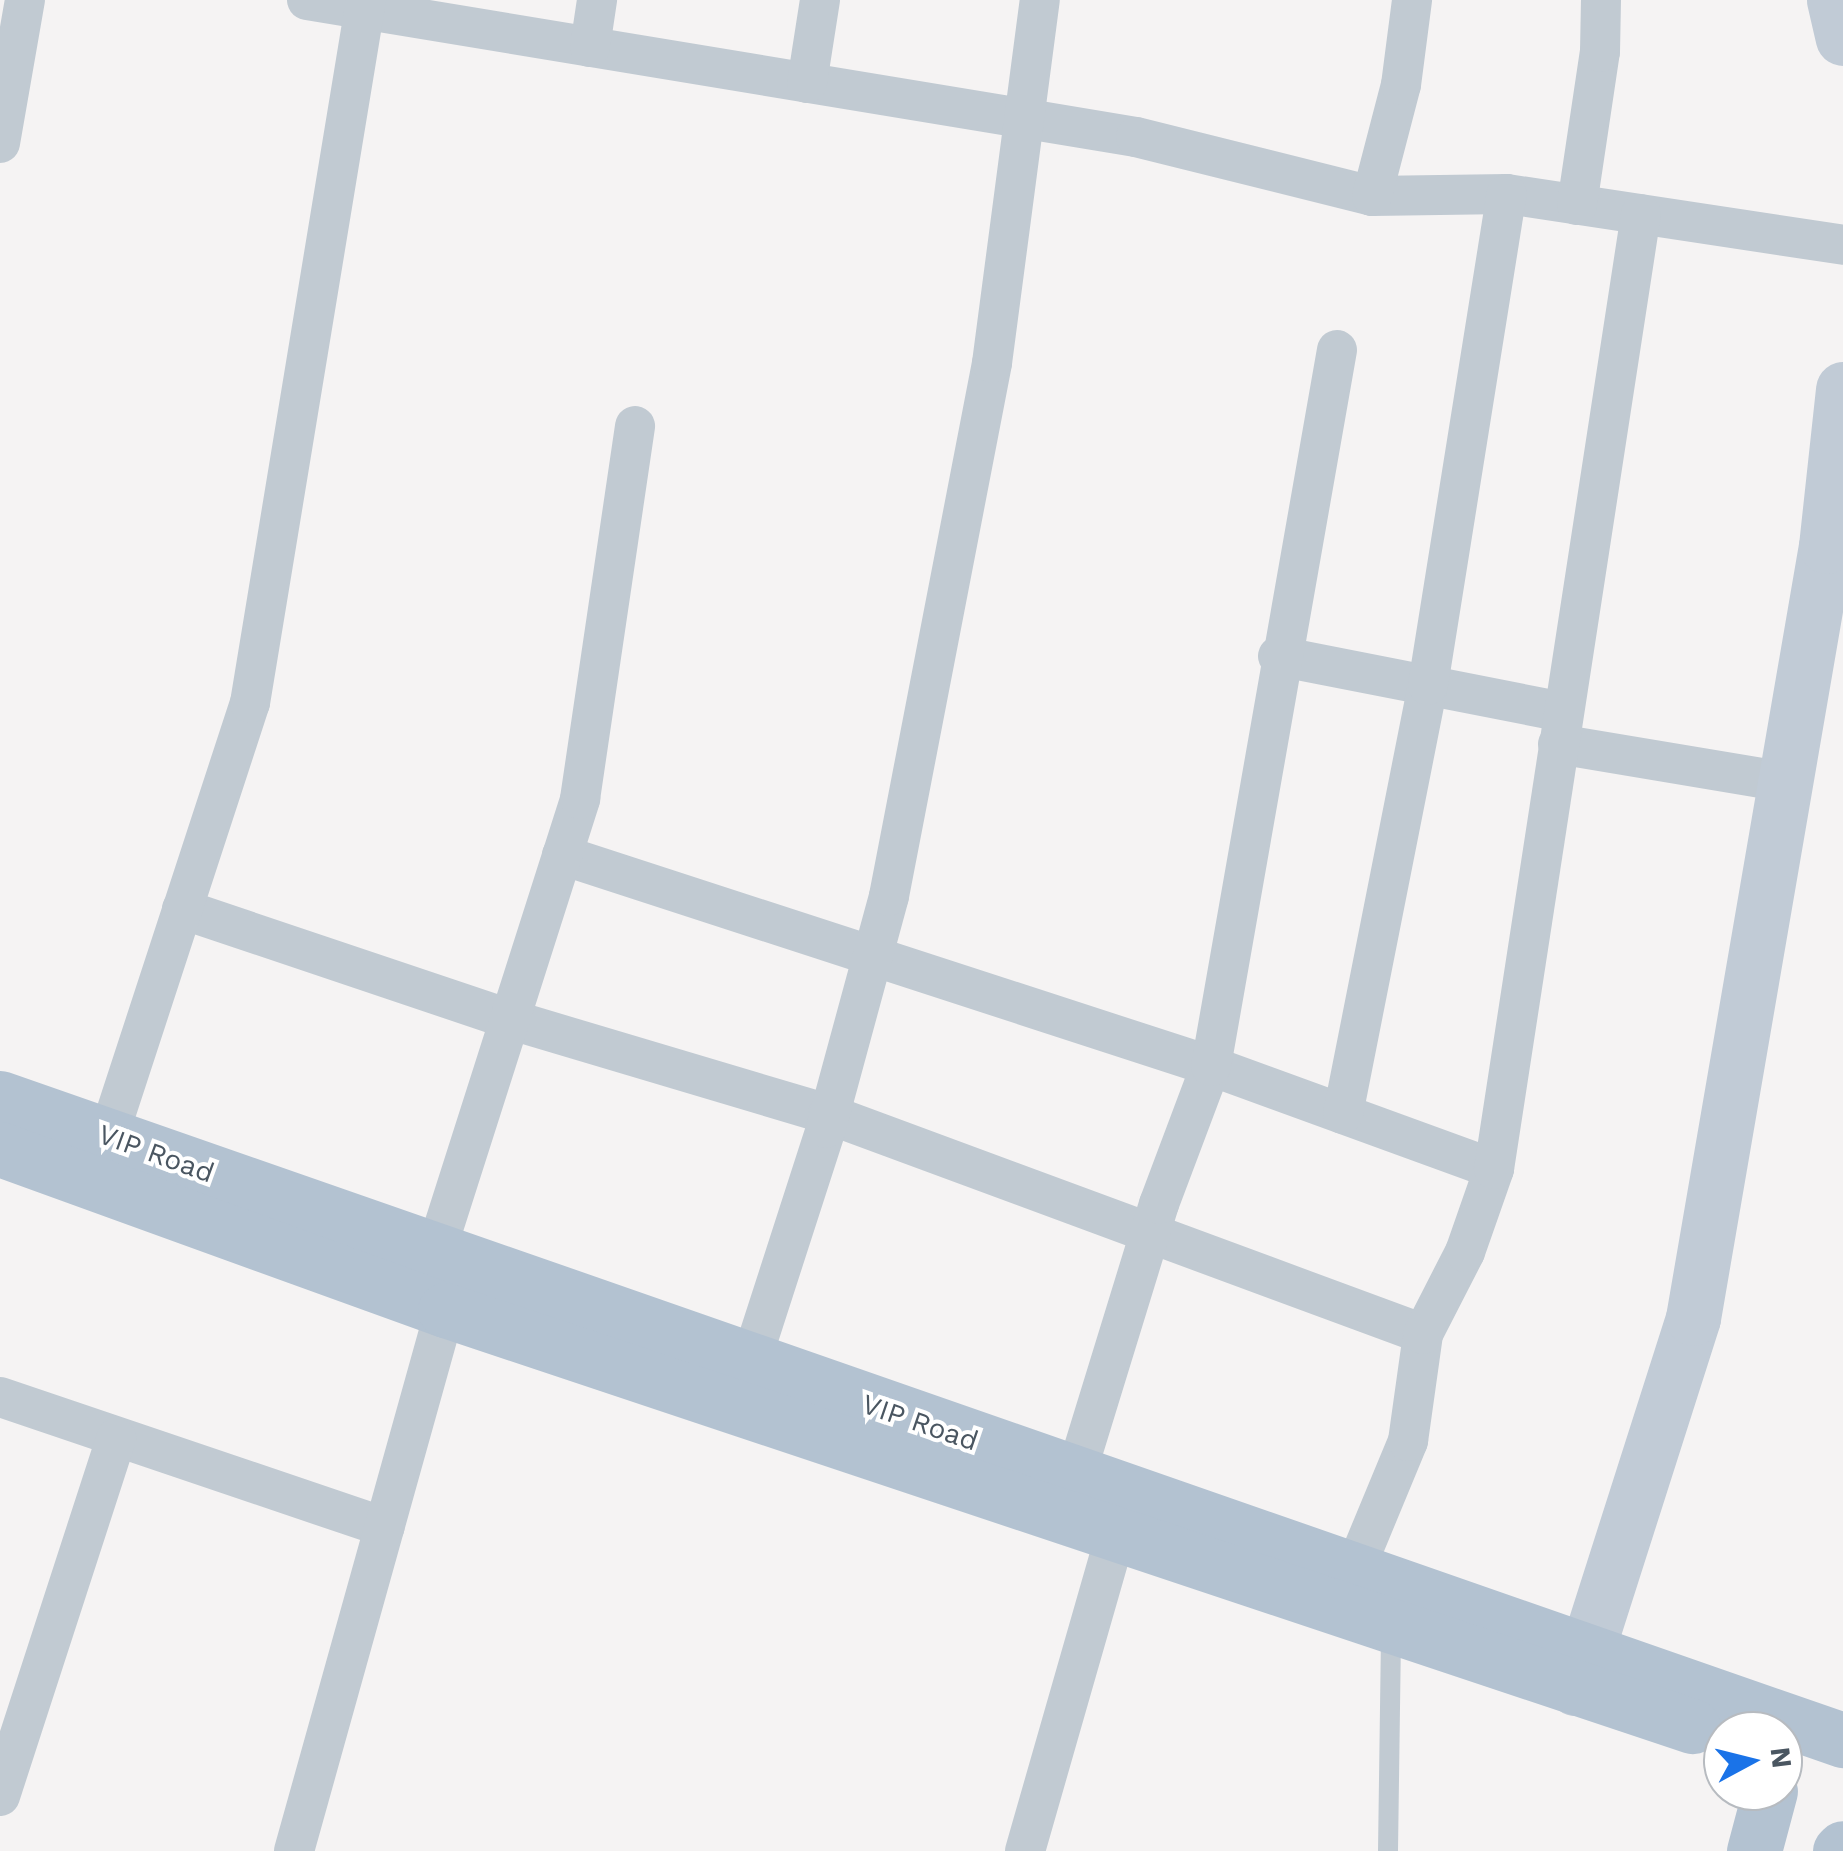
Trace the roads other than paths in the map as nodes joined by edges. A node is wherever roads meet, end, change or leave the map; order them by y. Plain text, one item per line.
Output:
1 (25, 0) edge
2 (307, 0) edge
3 (598, 0) edge
4 (820, 0) edge
5 (1040, 0) edge
6 (1412, 0) edge
7 (1600, 0) edge
8 (1834, 0) edge
9 (365, 5) edge
10 (1843, 38) edge
11 (590, 47) junction
12 (808, 83) junction
13 (1022, 118) junction
14 (0, 143) edge
15 (1507, 194) junction
16 (1372, 196) junction
17 (1577, 204) junction
18 (1641, 214) junction
19 (1843, 245) edge
20 (1337, 350) dead end
21 (1843, 389) edge
22 (635, 426) dead end
23 (1834, 556) edge
24 (1278, 656) junction
25 (1428, 685) junction
26 (1561, 728) junction
27 (1785, 782) junction
28 (562, 855) junction
29 (182, 910) junction
30 (872, 958) junction
31 (512, 1020) junction
32 (1211, 1066) junction
33 (0, 1098) edge
34 (828, 1114) junction
35 (1343, 1114) junction
36 (108, 1137) junction
37 (0, 1148) edge
38 (1494, 1169) junction
39 (269, 1221) junction
40 (1151, 1232) junction
41 (435, 1254) junction
42 (445, 1310) junction
43 (1424, 1334) junction
44 (750, 1364) junction
45 (0, 1398) edge
46 (116, 1438) junction
47 (1075, 1477) junction
48 (385, 1527) junction
49 (1117, 1531) junction
50 (1355, 1569) junction
51 (1391, 1627) junction
52 (1583, 1669) junction
53 (1705, 1711) edge
54 (1703, 1727) edge
55 (1803, 1739) edge
56 (1843, 1740) edge
57 (1803, 1751) edge
58 (1843, 1777) edge
59 (0, 1796) edge
60 (1765, 1811) edge
61 (294, 1851) edge
62 (1025, 1851) edge
63 (1388, 1851) edge
64 (1754, 1851) edge

1 - 14 street
2 - 9 street
3 - 11 street
4 - 12 street
5 - 13 street
6 - 16 street
7 - 17 street
8 - 10 main road
9 - 11 street
9 - 29 street
11 - 12 street
12 - 13 street
13 - 16 street
13 - 30 street
15 - 16 street
15 - 17 street
15 - 25 street
17 - 18 street
18 - 19 street
18 - 26 street
20 - 24 street
21 - 23 main road
22 - 28 street
23 - 27 main road
24 - 25 street
24 - 32 street
25 - 26 street
25 - 35 street
26 - 27 street
26 - 38 street
27 - 52 main road
28 - 30 street
28 - 31 street
29 - 31 street
29 - 36 street
30 - 32 street
30 - 34 street
31 - 34 street
31 - 41 street
32 - 35 street
32 - 40 street
33 - 36 main road, VIP Road
34 - 40 street
34 - 44 street
35 - 38 street
36 - 39 main road, VIP Road
37 - 39 main road, VIP Road
38 - 43 street
39 - 41 main road, VIP Road
39 - 42 main road, VIP Road
40 - 43 street
40 - 47 street
41 - 44 main road, VIP Road
42 - 48 street
42 - 49 main road, VIP Road
43 - 50 street
44 - 47 main road, VIP Road
45 - 46 street
46 - 48 street
46 - 59 street
47 - 50 main road, VIP Road
48 - 61 street
49 - 51 main road, VIP Road
49 - 62 street
50 - 52 main road, VIP Road
51 - 52 main road, VIP Road
51 - 63 lane
52 - 53 main road, VIP Road
52 - 54 main road, VIP Road
55 - 56 main road, VIP Road
57 - 58 main road, VIP Road
60 - 64 main road

